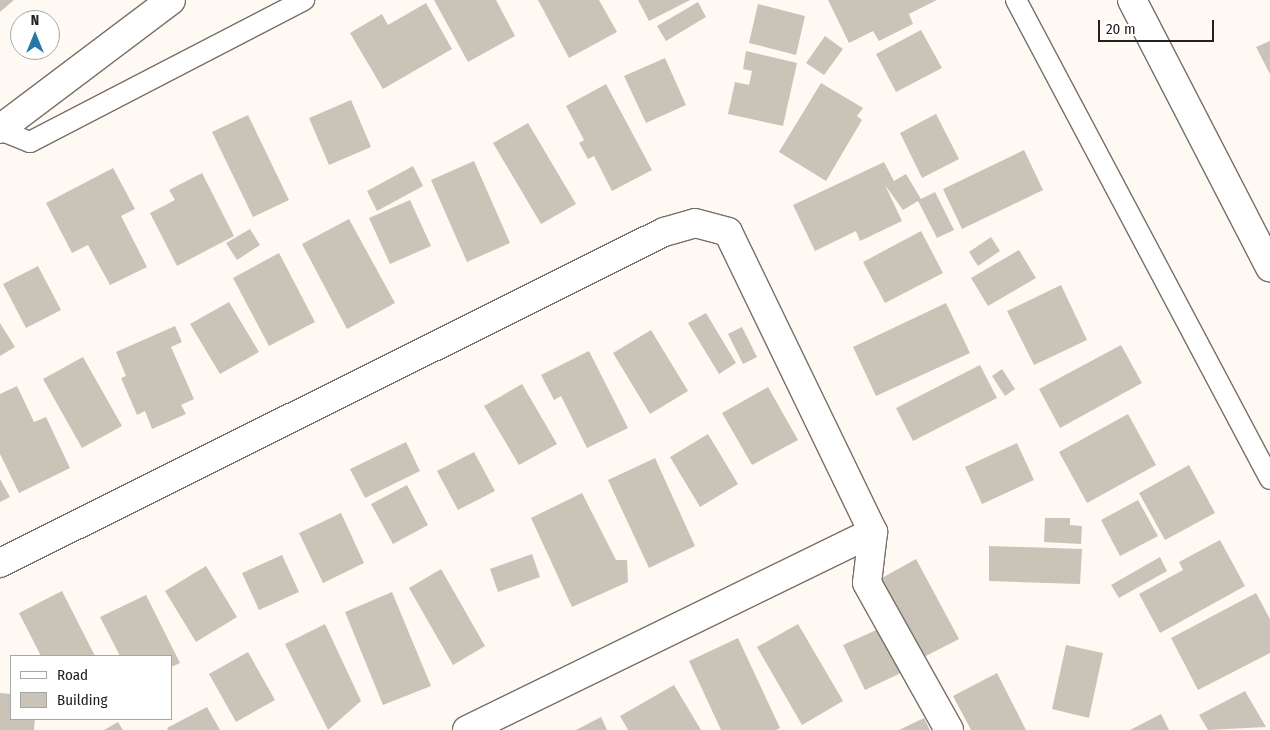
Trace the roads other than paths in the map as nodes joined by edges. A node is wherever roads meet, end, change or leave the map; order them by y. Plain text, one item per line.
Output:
1 (171, 0) edge
2 (304, 0) edge
3 (1016, 0) edge
4 (1132, 0) edge
5 (0, 129) edge
6 (1270, 267) edge
7 (1270, 479) edge
8 (873, 532) junction
9 (0, 563) edge
10 (467, 730) edge
11 (949, 730) edge

1 - 5 street
2 - 5 lane
3 - 7 lane
4 - 6 street
8 - 9 street
8 - 10 street
8 - 11 street

